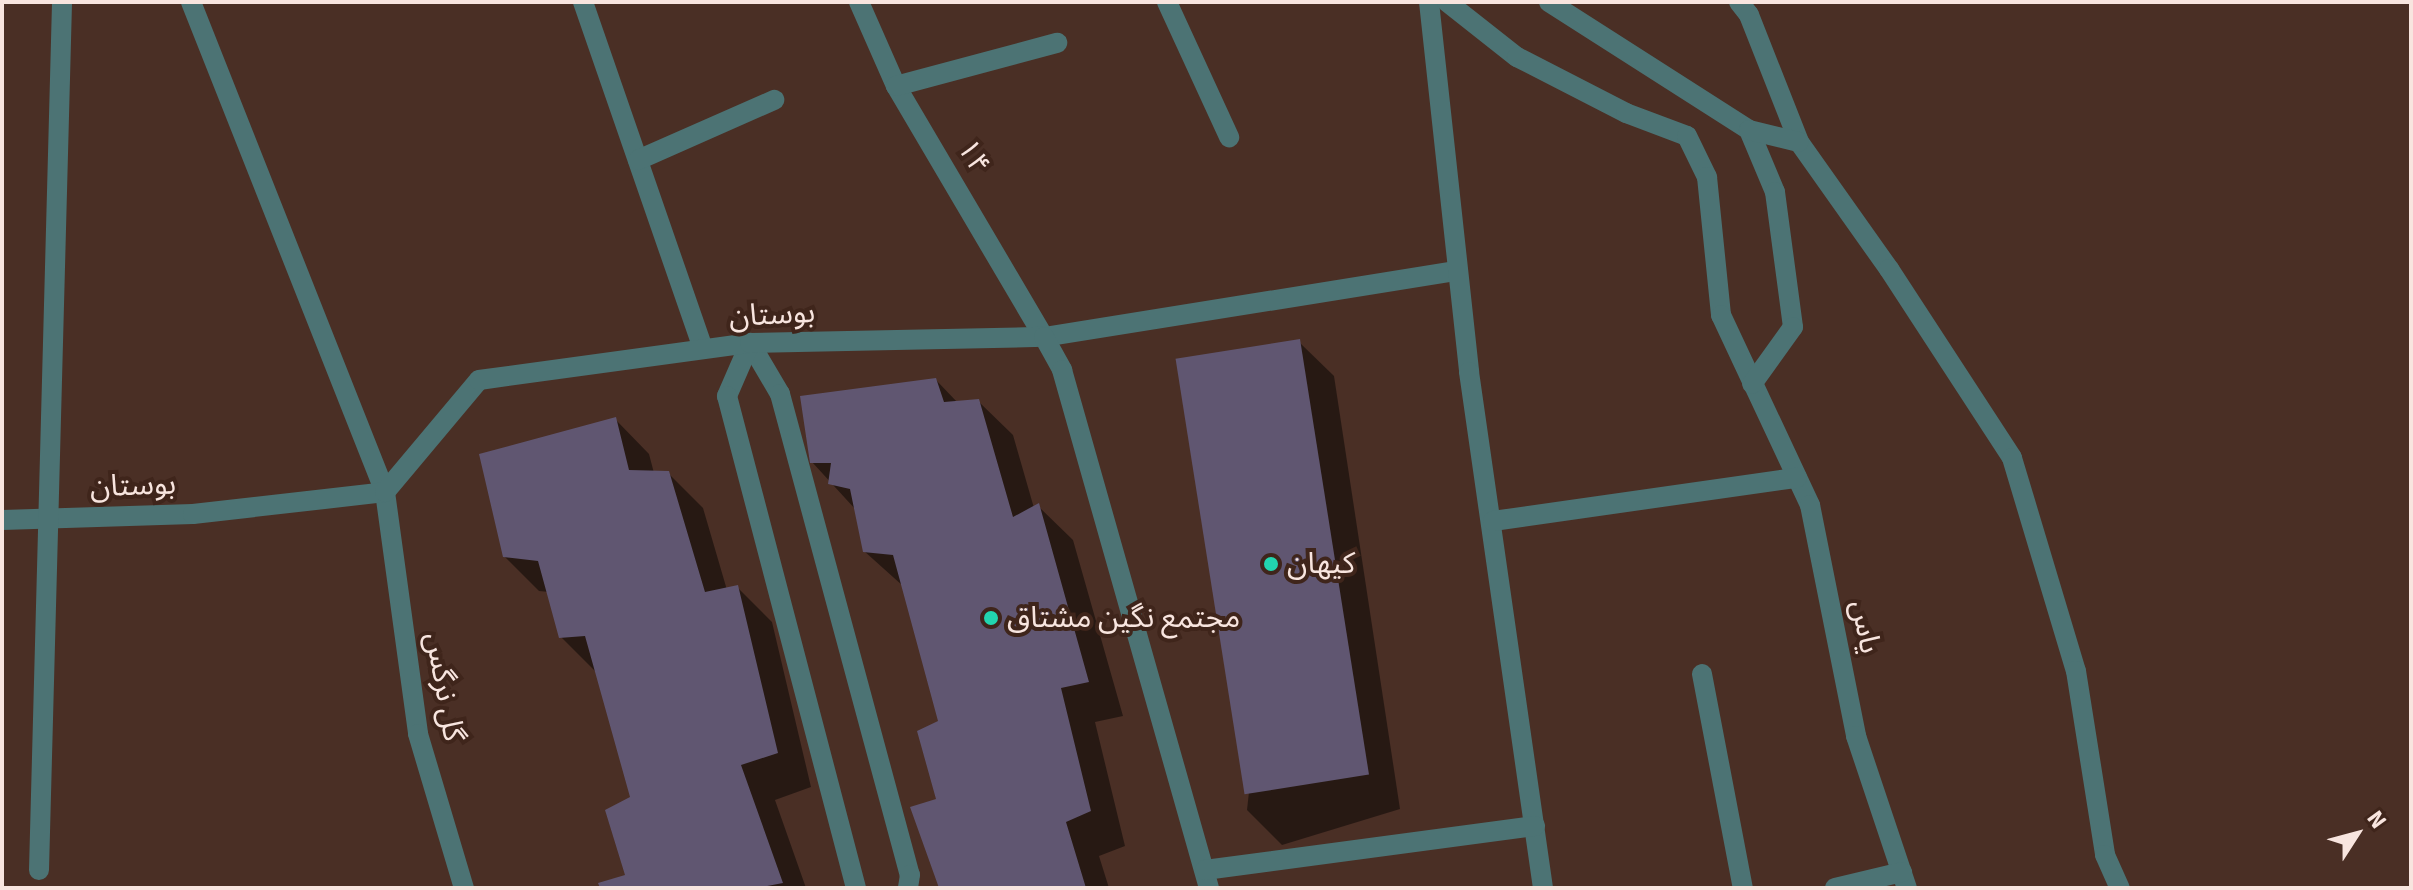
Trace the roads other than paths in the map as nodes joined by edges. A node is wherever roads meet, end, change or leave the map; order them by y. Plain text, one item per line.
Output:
1 (62, 2) edge
2 (191, 2) edge
3 (583, 2) edge
4 (859, 2) edge
5 (1167, 2) edge
6 (1429, 2) edge
7 (1447, 2) edge
8 (1549, 2) edge
9 (1739, 2) edge
10 (1057, 43) dead end
11 (896, 86) junction
12 (774, 100) dead end
13 (1749, 130) junction
14 (1229, 137) dead end
15 (1799, 142) junction
16 (638, 160) junction
17 (1458, 271) junction
18 (1044, 337) junction
19 (750, 343) junction
20 (703, 349) junction
21 (1752, 384) junction
22 (1797, 478) junction
23 (385, 492) junction
24 (51, 518) junction
25 (2, 520) edge
26 (1493, 521) junction
27 (1702, 674) dead end
28 (1535, 826) junction
29 (39, 870) dead end
30 (1207, 879) edge
31 (1904, 880) edge
32 (464, 888) edge
33 (856, 888) edge
34 (908, 888) edge
35 (1543, 888) edge
36 (1743, 888) edge
37 (1835, 888) edge
38 (2120, 888) edge

1 - 24 street
2 - 23 street, گل نرگس
3 - 16 street
4 - 11 street, ۱۴
5 - 14 street
6 - 17 street
7 - 21 street, یاس
8 - 13 street
9 - 15 street
10 - 11 street
11 - 18 street, ۱۴
12 - 16 street
13 - 15 street
13 - 21 street
15 - 38 street
16 - 20 street
17 - 18 street, بوستان
17 - 26 street
18 - 19 street, بوستان
18 - 30 street
19 - 20 street, بوستان
19 - 33 street
19 - 34 street
20 - 23 street, بوستان
21 - 22 street, یاس
22 - 26 street
22 - 31 street, یاس
23 - 24 street, بوستان
23 - 32 street, گل نرگس
24 - 25 street, بوستان
24 - 29 street
26 - 28 street
27 - 36 street
28 - 30 street
28 - 35 street
31 - 37 street

